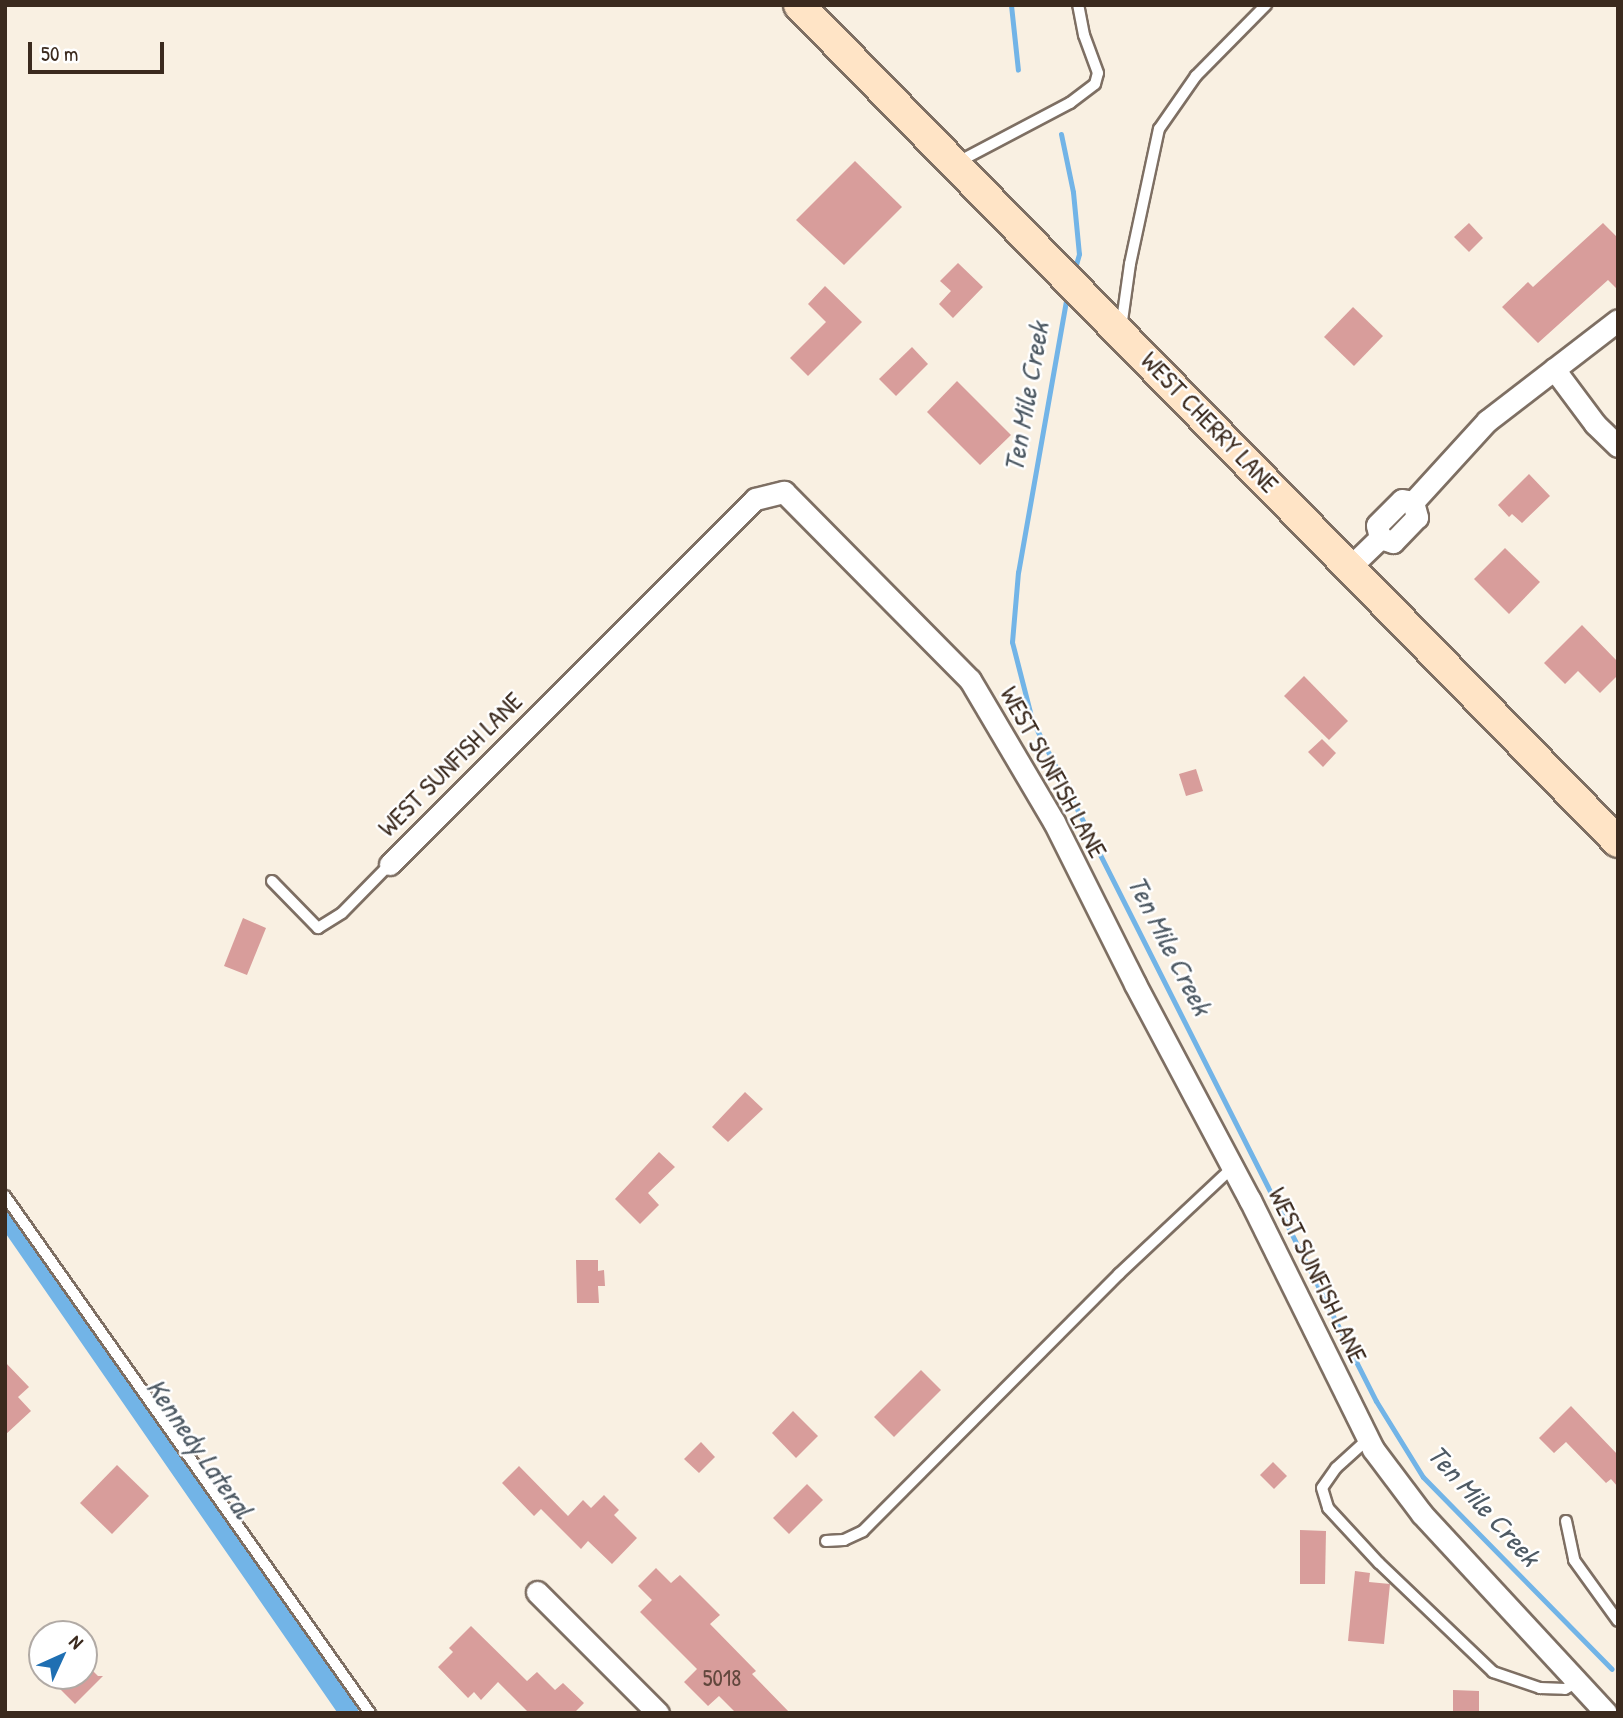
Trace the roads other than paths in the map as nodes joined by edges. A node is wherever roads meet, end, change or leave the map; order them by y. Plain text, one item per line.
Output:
1 (799, 5) edge
2 (1078, 5) edge
3 (1266, 5) edge
4 (956, 163) junction
5 (1618, 320) edge
6 (1121, 330) junction
7 (1554, 369) junction
8 (1618, 446) edge
9 (1350, 567) junction
10 (1618, 842) edge
11 (390, 864) joint
12 (272, 881) dead end
13 (1233, 1167) junction
14 (5, 1196) edge
15 (1368, 1439) junction
16 (1566, 1521) dead end
17 (826, 1541) dead end
18 (537, 1592) dead end
19 (1618, 1621) edge
20 (1577, 1682) junction
21 (370, 1713) edge
22 (658, 1713) edge
23 (1606, 1713) edge

1 - 4 main road, WEST CHERRY LANE
2 - 4 lane
3 - 6 lane
4 - 6 main road, WEST CHERRY LANE
5 - 7 street
6 - 9 main road, WEST CHERRY LANE
7 - 8 street
7 - 9 street
9 - 10 main road, WEST CHERRY LANE
11 - 12 lane
11 - 13 street, WEST SUNFISH LANE
13 - 15 street, WEST SUNFISH LANE
13 - 17 lane
14 - 21 lane
15 - 20 street, WEST SUNFISH LANE
15 - 20 lane
16 - 19 lane
18 - 22 street
20 - 23 street, WEST SUNFISH LANE

